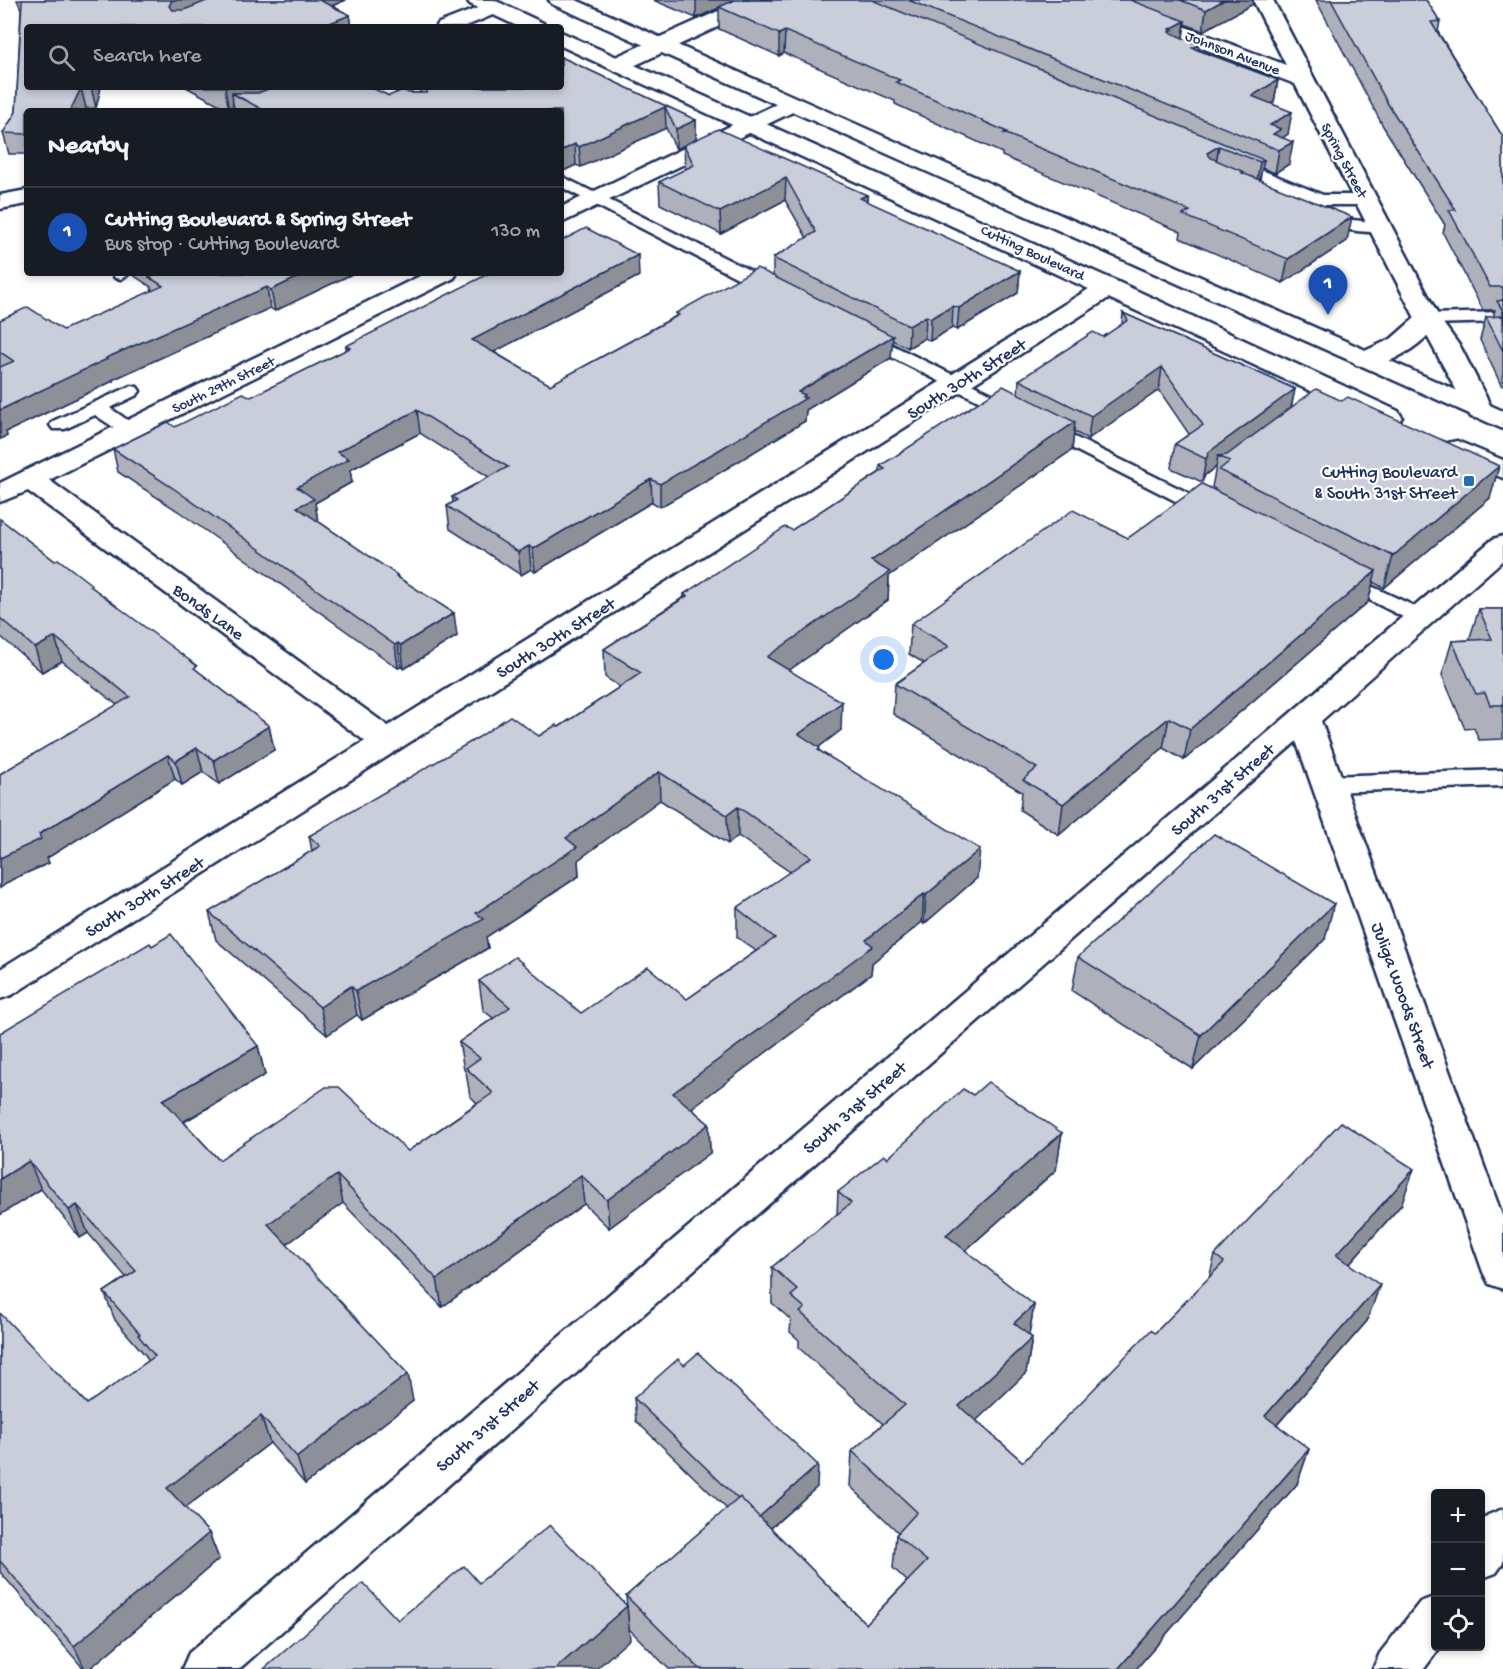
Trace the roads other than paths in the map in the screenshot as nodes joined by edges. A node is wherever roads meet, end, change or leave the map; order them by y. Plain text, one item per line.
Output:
1 (559, 0) edge
2 (760, 0) edge
3 (1095, 0) edge
4 (1263, 0) edge
5 (485, 4) edge
6 (451, 24) edge
7 (529, 24) edge
8 (564, 39) edge
9 (662, 45) junction
10 (619, 64) junction
11 (1303, 79) junction
12 (381, 90) edge
13 (791, 104) junction
14 (416, 108) edge
15 (750, 123) junction
16 (1222, 159) edge
17 (564, 184) edge
18 (24, 198) edge
19 (595, 199) junction
20 (1365, 200) junction
21 (0, 202) edge
22 (1300, 209) edge
23 (564, 214) edge
24 (1380, 228) junction
25 (440, 276) edge
26 (1109, 287) junction
27 (787, 297) edge
28 (1503, 316) edge
29 (1428, 320) junction
30 (851, 329) edge
31 (1365, 360) junction
32 (958, 384) junction
33 (131, 391) dead end
34 (96, 407) junction
35 (1491, 416) edge
36 (59, 425) dead end
37 (1406, 425) edge
38 (130, 430) junction
39 (1438, 440) edge
40 (1503, 470) edge
41 (30, 480) junction
42 (0, 494) edge
43 (1222, 517) edge
44 (1503, 545) edge
45 (1327, 570) edge
46 (1420, 617) junction
47 (1304, 718) junction
48 (387, 742) junction
49 (1503, 778) edge
50 (1328, 784) junction
51 (0, 986) edge
52 (1503, 1272) edge
53 (1503, 1529) edge
54 (1485, 1552) edge
55 (1431, 1624) edge
56 (205, 1669) edge
57 (1396, 1669) edge

1 - 9 street
2 - 9 street
3 - 11 street, Johnson Avenue
4 - 11 street, Spring Street
5 - 6 street
5 - 7 street
8 - 10 street, Cutting Boulevard
9 - 10 street
9 - 13 street
10 - 15 street, Cutting Boulevard
11 - 20 street, Spring Street
12 - 14 lane
13 - 15 street
13 - 31 street
15 - 19 street
15 - 26 street, Cutting Boulevard
16 - 20 lane
17 - 19 lane
18 - 21 street
19 - 23 street
19 - 27 lane
20 - 24 street, Spring Street
22 - 24 lane
24 - 29 street, Spring Street
25 - 38 street, South 29th Street
26 - 32 street, South 30th Street
26 - 37 street, Cutting Boulevard
28 - 29 lane
29 - 31 street
29 - 35 street, Spring Street
30 - 32 lane
31 - 35 street
32 - 43 lane
32 - 48 street, South 30th Street
33 - 34 lane
34 - 36 lane
34 - 38 lane
38 - 41 street, South 29th Street
39 - 40 street
41 - 42 street, South 29th Street
41 - 48 street, Bonds Lane
44 - 46 street, South 31st Street
45 - 46 lane
46 - 47 street, South 31st Street
47 - 50 street, Juliga Woods Street
47 - 56 street, South 31st Street
48 - 51 street, South 30th Street
49 - 50 lane
50 - 52 street, Juliga Woods Street
53 - 54 street
55 - 57 street

